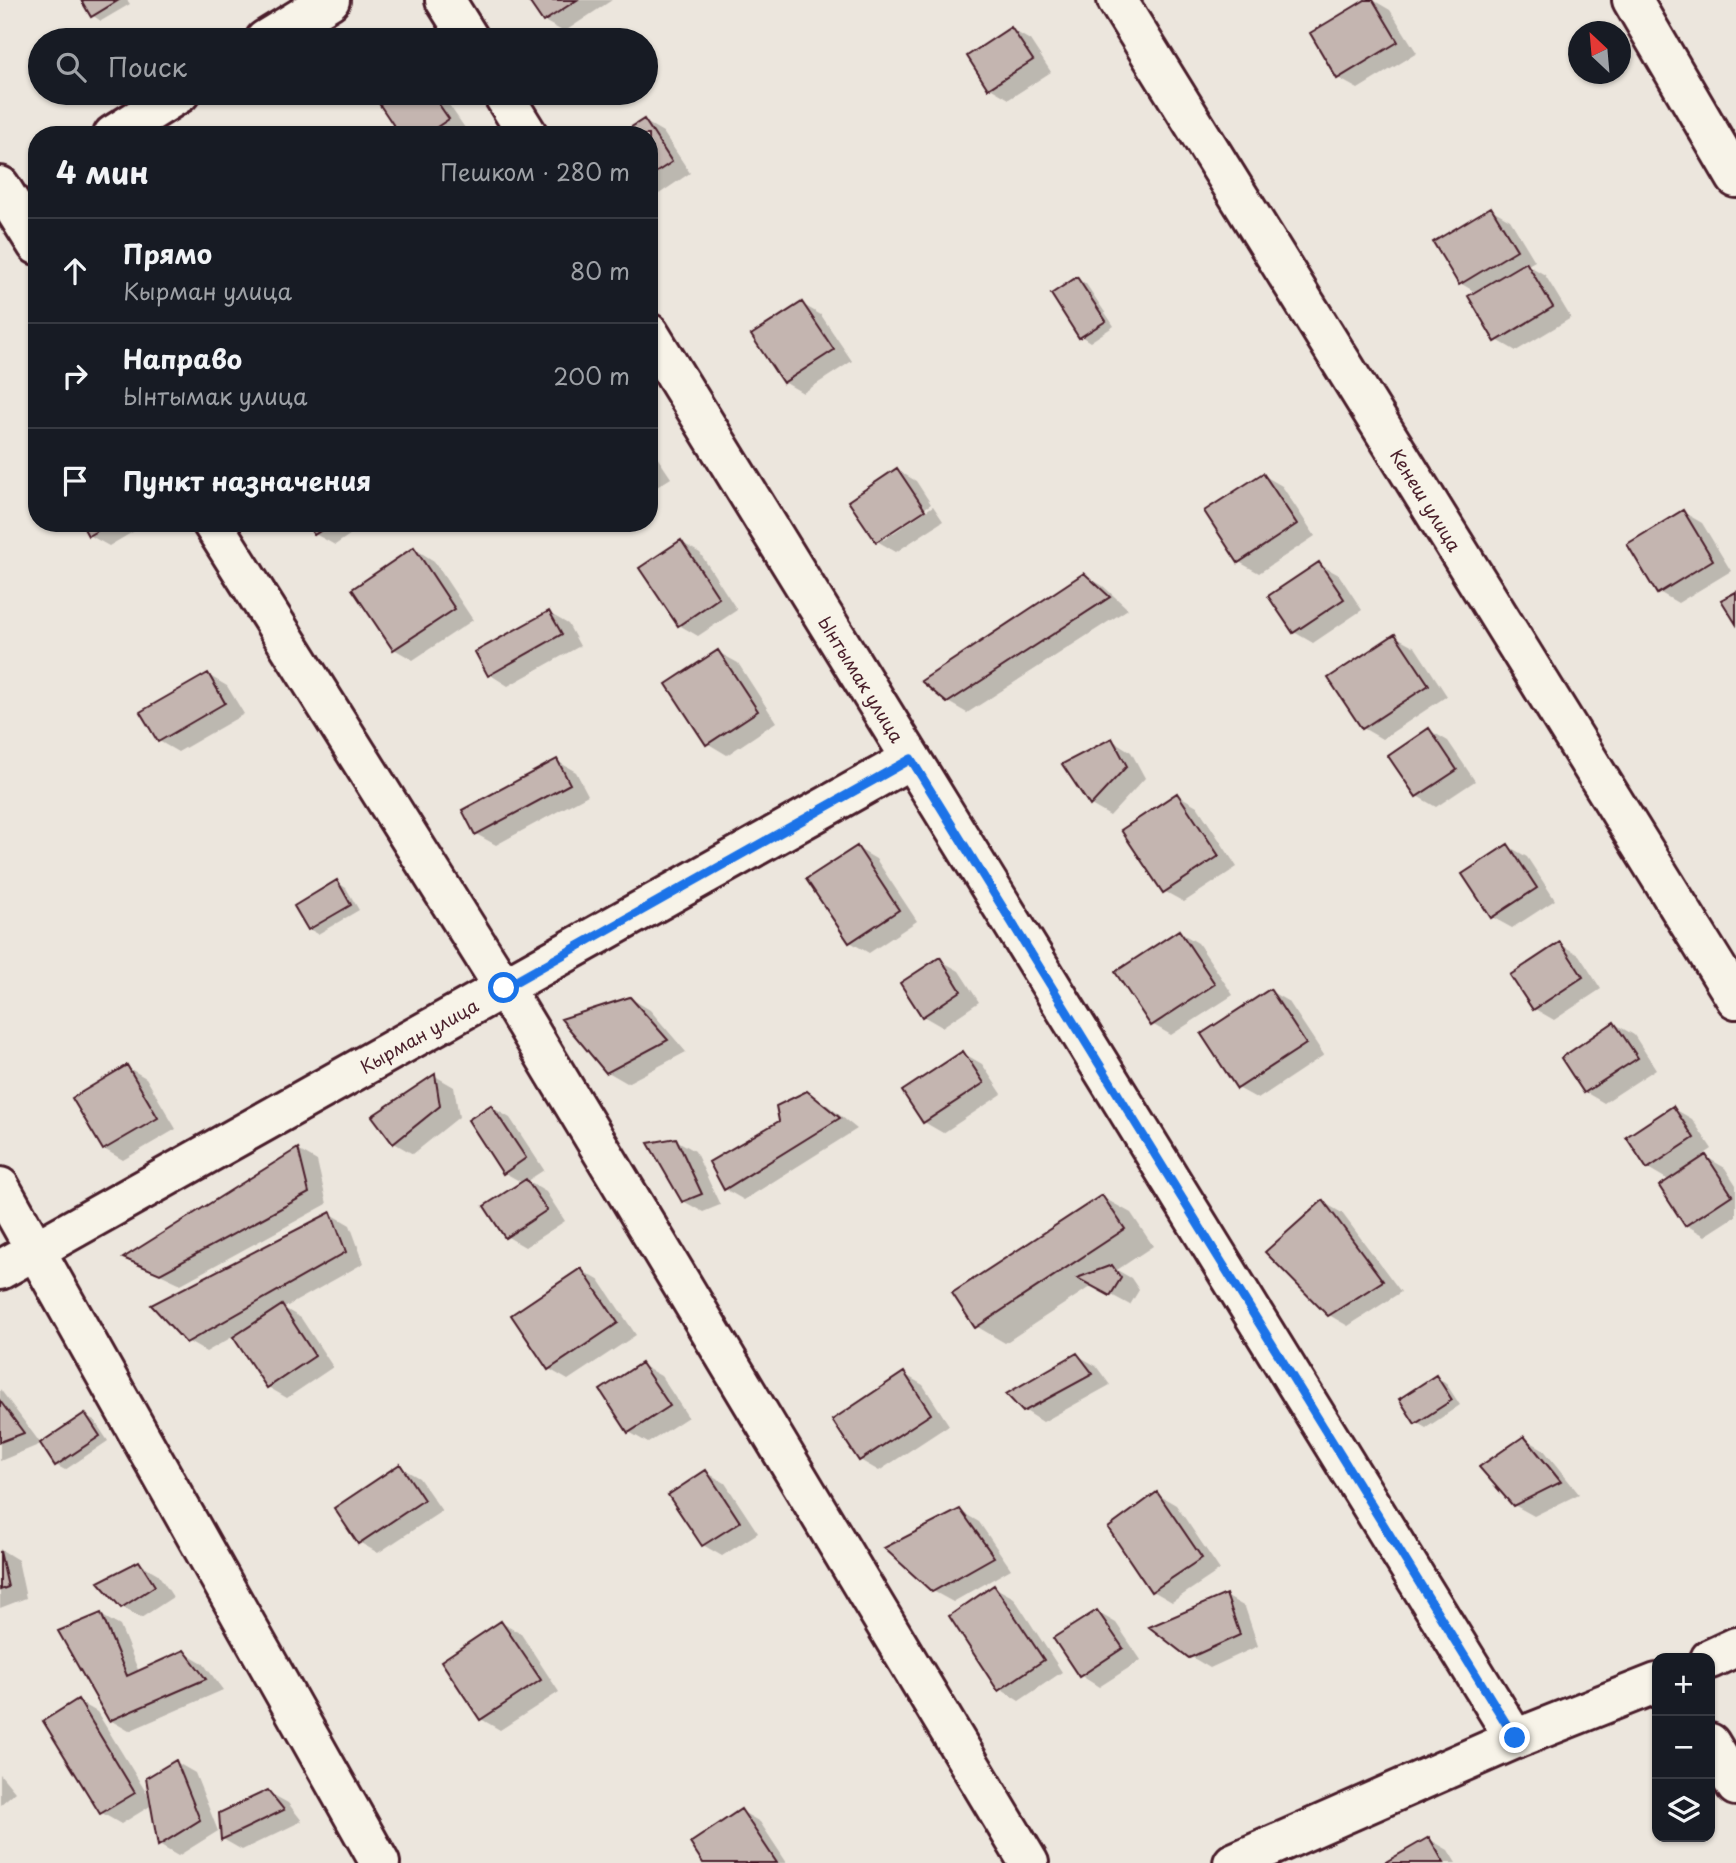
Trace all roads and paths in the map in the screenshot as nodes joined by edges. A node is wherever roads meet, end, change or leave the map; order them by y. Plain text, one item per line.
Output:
1 (330, 0) edge
2 (446, 0) edge
3 (1118, 0) edge
4 (1632, 0) edge
5 (284, 28) edge
6 (463, 28) edge
7 (161, 105) edge
8 (509, 105) edge
9 (127, 126) edge
10 (522, 126) edge
11 (1736, 178) edge
12 (11, 193) edge
13 (28, 227) edge
14 (658, 347) edge
15 (218, 532) edge
16 (911, 759) junction
17 (504, 988) junction
18 (1736, 999) edge
19 (0, 1187) edge
20 (34, 1250) junction
21 (0, 1270) edge
22 (1736, 1647) edge
23 (1715, 1657) edge
24 (1652, 1685) edge
25 (1515, 1738) junction
26 (1715, 1751) edge
27 (1736, 1786) edge
28 (1291, 1852) edge
29 (380, 1863) edge
30 (1029, 1863) edge
31 (1233, 1863) edge

1 - 5 street
2 - 6 street
3 - 18 street, Кенеш улица
4 - 11 street
7 - 9 street
8 - 10 street
12 - 13 street
14 - 16 street, Ынтымак улица
15 - 17 street
16 - 17 street, Кырман улица
16 - 25 street, Ынтымак улица
17 - 20 street, Кырман улица
17 - 30 street
19 - 20 street
20 - 21 street, Кырман улица
20 - 29 street
22 - 23 street
24 - 25 street
25 - 28 street
26 - 27 street
28 - 31 street

